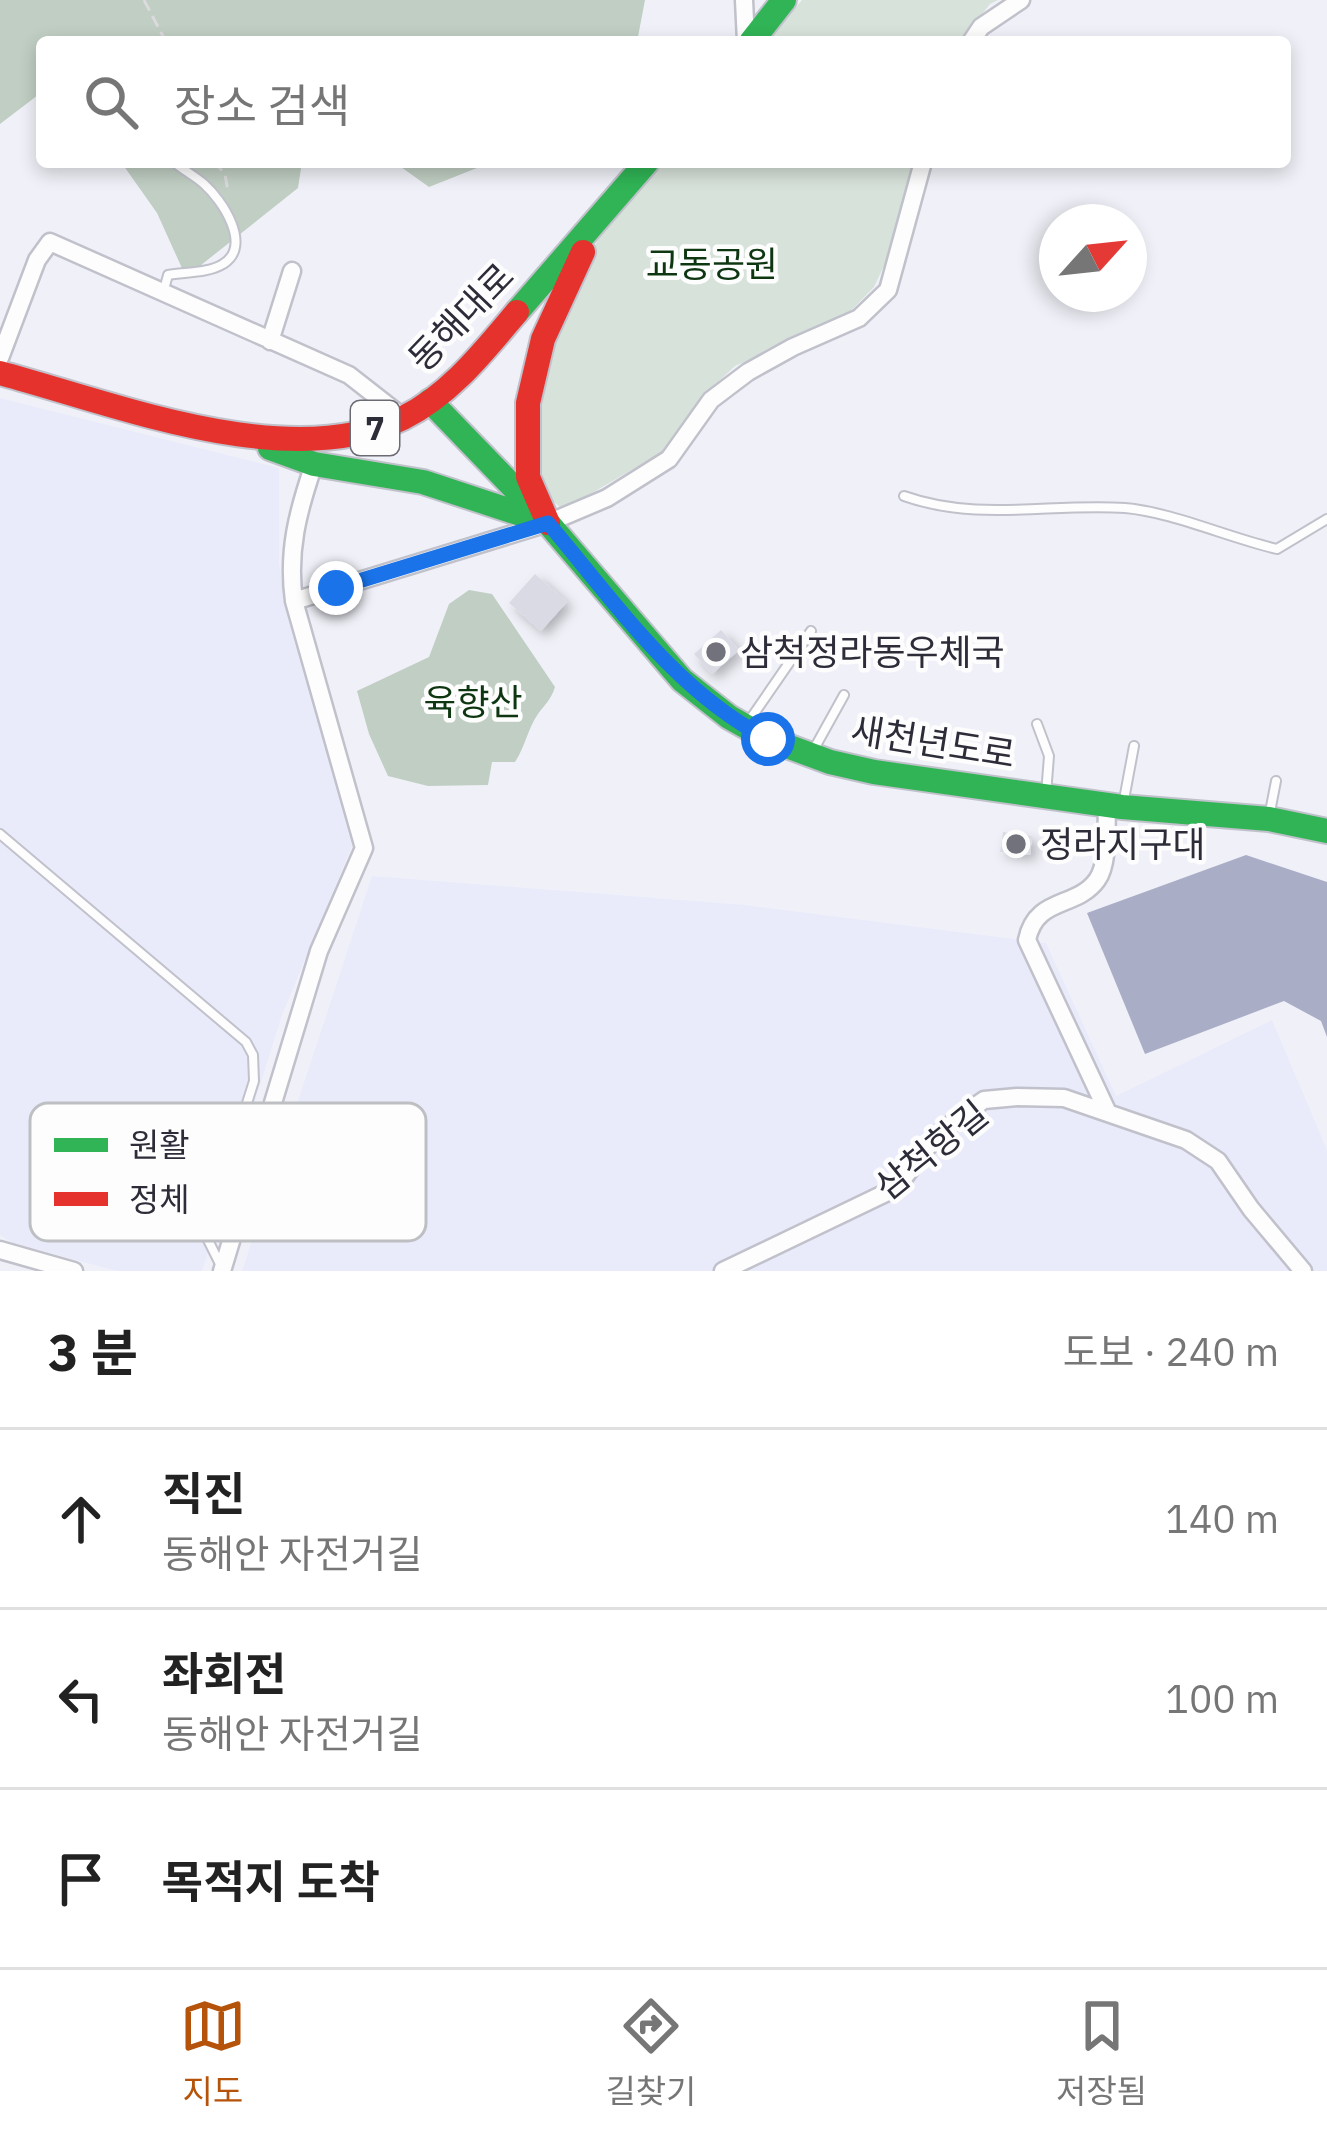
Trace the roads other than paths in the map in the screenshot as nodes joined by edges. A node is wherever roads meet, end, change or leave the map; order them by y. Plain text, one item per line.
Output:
1 (744, 0) edge
2 (784, 0) edge
3 (1021, 0) edge
4 (748, 36) edge
5 (754, 36) edge
6 (975, 36) edge
7 (183, 168) edge
8 (642, 168) edge
9 (921, 168) edge
10 (601, 215) junction
11 (292, 271) dead end
12 (162, 294) junction
13 (270, 341) junction
14 (0, 358) edge
15 (0, 373) edge
16 (430, 401) junction
17 (404, 418) junction
18 (245, 438) junction
19 (314, 464) junction
20 (904, 496) dead end
21 (1327, 519) edge
22 (548, 523) junction
23 (294, 601) junction
24 (811, 631) dead end
25 (844, 695) dead end
26 (1037, 724) dead end
27 (745, 727) junction
28 (1133, 746) dead end
29 (810, 756) junction
30 (1276, 781) dead end
31 (1046, 795) junction
32 (1115, 806) junction
33 (1269, 819) junction
34 (1327, 831) edge
35 (0, 834) edge
36 (247, 1103) edge
37 (273, 1103) edge
38 (1108, 1113) junction
39 (208, 1241) edge
40 (232, 1241) edge
41 (0, 1250) edge
42 (223, 1270) edge
43 (74, 1271) edge
44 (722, 1271) edge
45 (1303, 1271) edge

1 - 4 street
2 - 5 main road
3 - 6 street
7 - 12 lane
8 - 10 main road, 동해대로 / 7
9 - 22 street
10 - 16 main road, 동해대로 / 7
10 - 22 main road
11 - 13 street
12 - 13 street
12 - 14 street
13 - 17 street
15 - 18 main road, 동해대로 / 7
16 - 17 main road, 동해대로 / 7
16 - 22 main road, 새천년도로
17 - 18 main road, 동해대로 / 7
18 - 19 main road
19 - 22 main road
19 - 23 street
20 - 21 lane
22 - 23 street
22 - 27 main road, 새천년도로
23 - 37 street
24 - 27 lane
25 - 29 lane
26 - 31 lane
27 - 29 main road, 새천년도로
28 - 32 lane
29 - 31 main road, 새천년도로
30 - 33 lane
31 - 32 main road, 새천년도로
32 - 33 main road, 새천년도로
32 - 38 street
33 - 34 main road, 새천년도로
35 - 36 lane
38 - 44 street, 삼척항길
38 - 45 street, 삼척항길
39 - 42 lane
40 - 42 street
41 - 43 street

